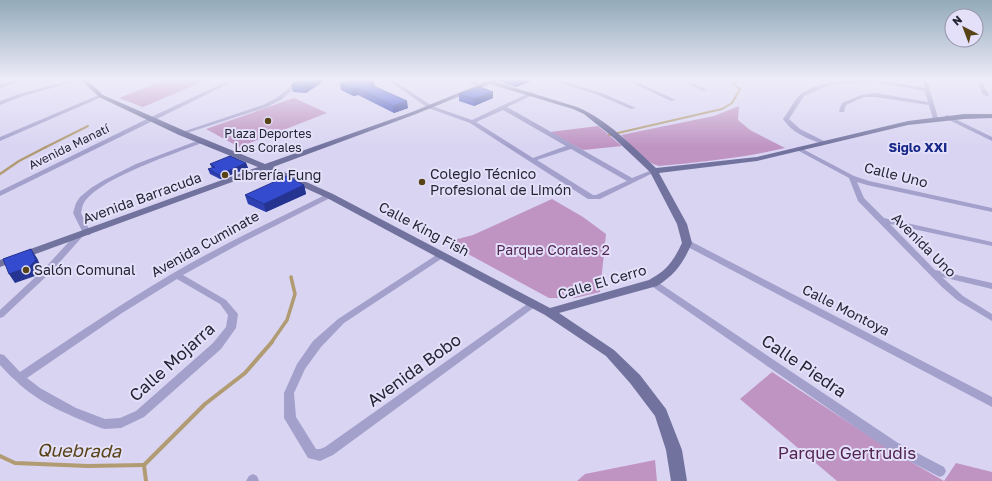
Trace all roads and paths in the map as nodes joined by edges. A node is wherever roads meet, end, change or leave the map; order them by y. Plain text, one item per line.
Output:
1 (86, 102) edge
2 (116, 102) edge
3 (185, 102) edge
4 (272, 102) edge
5 (423, 102) edge
6 (441, 102) edge
7 (515, 102) edge
8 (558, 102) edge
9 (620, 102) edge
10 (797, 102) edge
11 (848, 102) edge
12 (921, 102) edge
13 (930, 104) joint
14 (430, 107) junction
15 (504, 108) junction
16 (633, 108) dead end
17 (842, 111) dead end
18 (990, 117) edge
19 (151, 118) junction
20 (935, 118) junction
21 (947, 118) junction
22 (472, 122) junction
23 (182, 133) junction
24 (0, 139) edge
25 (992, 139) edge
26 (202, 141) junction
27 (824, 143) junction
28 (572, 146) junction
29 (799, 149) junction
30 (532, 160) junction
31 (267, 168) junction
32 (654, 171) junction
33 (852, 177) junction
34 (632, 181) junction
35 (0, 194) edge
36 (330, 196) junction
37 (992, 210) edge
38 (881, 220) junction
39 (83, 234) junction
40 (687, 243) junction
41 (992, 244) edge
42 (441, 255) junction
43 (0, 264) edge
44 (933, 272) junction
45 (177, 274) junction
46 (653, 283) junction
47 (992, 286) edge
48 (533, 304) junction
49 (549, 312) junction
50 (0, 315) edge
51 (992, 318) edge
52 (0, 358) edge
53 (19, 378) junction
54 (992, 402) edge
55 (940, 471) dead end
56 (679, 481) edge

1 - 24 street
2 - 19 street, Calle King Fish
3 - 19 street, Avenida Manatí
4 - 23 street
5 - 14 street
6 - 14 street, Avenida Barracuda
7 - 15 street
8 - 32 street
9 - 16 street
10 - 27 street
11 - 17 street
12 - 13 street
13 - 20 street
14 - 22 street
14 - 31 street, Avenida Barracuda
15 - 22 street
15 - 28 street
18 - 21 street
19 - 23 street, Calle King Fish
19 - 35 street, Avenida Manatí
20 - 21 street
20 - 27 street
21 - 25 street
22 - 30 street
23 - 26 street, Calle King Fish
26 - 31 street, Calle King Fish
26 - 39 street
27 - 29 street
28 - 30 street
28 - 34 street
29 - 32 street
29 - 33 street, Calle Uno
30 - 34 street
31 - 36 street, Calle King Fish
31 - 39 street, Avenida Barracuda
32 - 34 street
32 - 40 street
33 - 37 street, Calle Uno
33 - 38 street, Avenida Uno
36 - 42 street, Calle King Fish
36 - 45 street, Avenida Cuminate
38 - 41 street
38 - 44 street, Avenida Uno
39 - 43 street, Avenida Barracuda
39 - 50 street
40 - 46 street, Calle El Cerro
40 - 54 street, Calle Montoya
42 - 48 street, Calle King Fish
42 - 48 street, Avenida Bobo
44 - 47 street
44 - 51 street, Avenida Uno
45 - 53 street, Avenida Cuminate
45 - 53 street, Calle Mojarra
46 - 49 street, Calle El Cerro
46 - 55 street, Calle Piedra
48 - 49 street, Calle King Fish
49 - 56 street, Calle King Fish
52 - 53 street, Calle Mojarra

